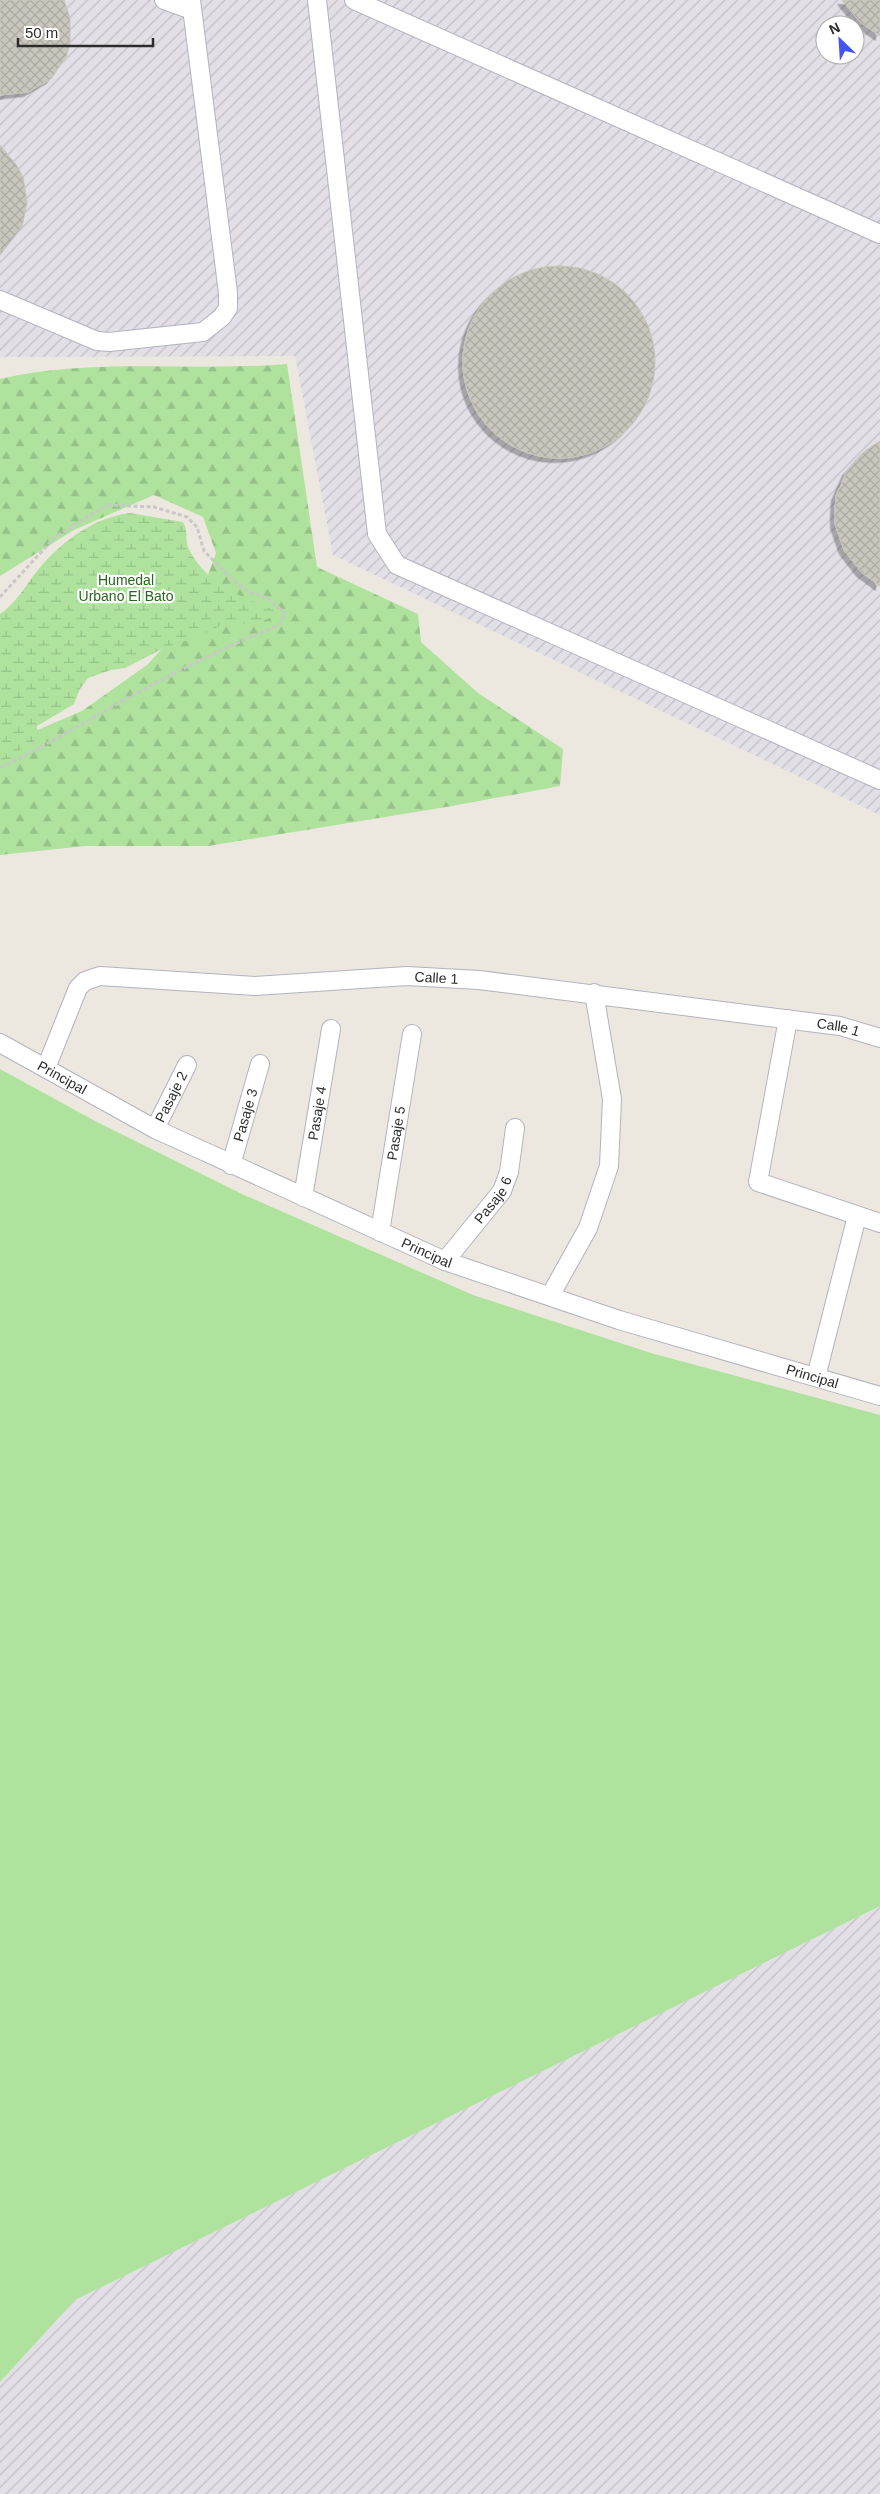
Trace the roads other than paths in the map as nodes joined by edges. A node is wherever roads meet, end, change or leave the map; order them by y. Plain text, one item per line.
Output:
1 (164, 0) edge
2 (317, 0) edge
3 (354, 0) edge
4 (191, 5) edge
5 (880, 234) edge
6 (0, 300) edge
7 (880, 780) edge
8 (594, 993) junction
9 (788, 1019) junction
10 (330, 1030) dead end
11 (412, 1034) dead end
12 (880, 1038) edge
13 (0, 1043) edge
14 (260, 1064) dead end
15 (188, 1065) dead end
16 (46, 1068) junction
17 (515, 1128) dead end
18 (155, 1129) junction
19 (231, 1165) junction
20 (303, 1197) junction
21 (857, 1216) junction
22 (880, 1223) edge
23 (380, 1232) junction
24 (445, 1261) junction
25 (550, 1296) junction
26 (816, 1377) junction
27 (880, 1396) edge

1 - 4 street
2 - 7 street
3 - 5 street
4 - 6 street
8 - 9 street, Calle 1
8 - 16 street, Calle 1
8 - 25 street
9 - 12 street, Calle 1
9 - 21 street
10 - 20 street, Pasaje 4
11 - 23 street, Pasaje 5
13 - 16 street, Principal
14 - 19 street, Pasaje 3
15 - 18 street, Pasaje 2
16 - 18 street, Principal
17 - 24 street, Pasaje 6
18 - 19 street, Principal
19 - 20 street, Principal
20 - 23 street, Principal
21 - 22 street
21 - 26 street
23 - 24 street, Principal
24 - 25 street, Principal
25 - 26 street, Principal
26 - 27 street, Principal

